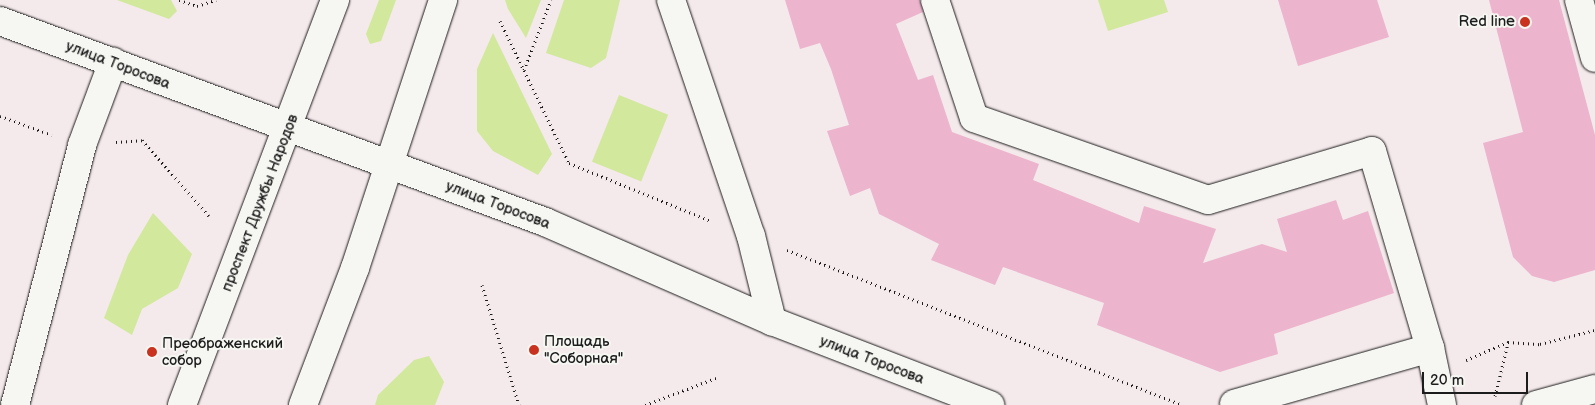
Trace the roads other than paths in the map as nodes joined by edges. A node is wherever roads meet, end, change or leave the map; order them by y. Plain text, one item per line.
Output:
1 (336, 0) edge
2 (443, 0) edge
3 (671, 0) edge
4 (935, 0) edge
5 (1579, 0) edge
6 (0, 21) edge
7 (1595, 58) edge
8 (113, 62) junction
9 (290, 128) junction
10 (390, 164) junction
11 (772, 321) junction
12 (1430, 348) junction
13 (1595, 389) edge
14 (1234, 404) edge
15 (15, 405) edge
16 (182, 405) edge
17 (303, 405) edge
18 (990, 405) edge
19 (1442, 405) edge
20 (1536, 405) edge

1 - 9 street, проспект Дружбы Народов
2 - 10 street
3 - 11 street
4 - 12 street
5 - 7 street
6 - 8 street, улица Торосова
8 - 9 street, улица Торосова
8 - 15 street
9 - 10 street, улица Торосова
9 - 16 street, проспект Дружбы Народов
10 - 11 street, улица Торосова
10 - 17 street
11 - 18 street, улица Торосова
12 - 14 street
12 - 19 street
13 - 20 street

